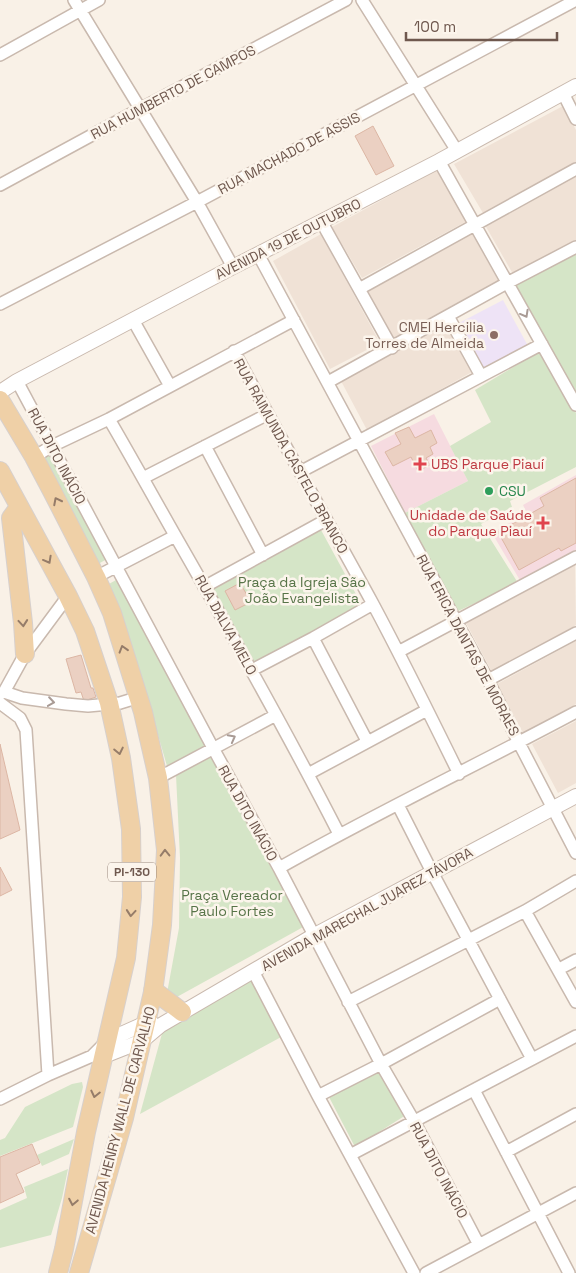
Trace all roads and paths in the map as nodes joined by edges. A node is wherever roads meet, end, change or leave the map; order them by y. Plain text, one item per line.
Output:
1 (99, 0) edge
2 (346, 0) edge
3 (362, 0) edge
4 (576, 0) edge
5 (78, 5) edge
6 (0, 55) edge
7 (415, 86) junction
8 (570, 90) edge
9 (140, 109) junction
10 (576, 119) edge
11 (457, 151) junction
12 (439, 161) junction
13 (576, 170) edge
14 (0, 185) edge
15 (197, 202) junction
16 (321, 221) junction
17 (476, 224) junction
18 (576, 247) edge
19 (258, 254) junction
20 (233, 266) junction
21 (508, 283) junction
22 (359, 289) junction
23 (0, 304) edge
24 (448, 316) junction
25 (133, 320) junction
26 (294, 320) junction
27 (542, 344) junction
28 (392, 348) junction
29 (234, 351) junction
30 (481, 376) junction
31 (17, 381) junction
32 (328, 382) junction
33 (170, 386) junction
34 (0, 392) edge
35 (0, 400) edge
36 (576, 405) edge
37 (268, 414) junction
38 (109, 419) junction
39 (359, 441) junction
40 (52, 446) junction
41 (205, 446) junction
42 (34, 457) junction
43 (0, 471) edge
44 (300, 472) junction
45 (143, 478) junction
46 (20, 507) junction
47 (326, 520) junction
48 (175, 536) junction
49 (263, 554) junction
50 (576, 557) edge
51 (116, 567) junction
52 (96, 577) junction
53 (204, 587) junction
54 (68, 596) junction
55 (373, 604) junction
56 (456, 621) junction
57 (576, 633) edge
58 (313, 638) junction
59 (398, 652) junction
60 (25, 654) junction
61 (252, 670) junction
62 (488, 680) junction
63 (1, 696) edge
64 (137, 696) junction
65 (109, 703) junction
66 (427, 710) junction
67 (576, 712) edge
68 (276, 715) junction
69 (367, 741) junction
70 (519, 743) junction
71 (213, 748) junction
72 (308, 774) junction
73 (459, 774) junction
74 (158, 778) junction
75 (576, 796) edge
76 (398, 805) junction
77 (553, 809) junction
78 (338, 834) junction
79 (576, 853) edge
80 (279, 868) junction
81 (432, 872) junction
82 (576, 881) edge
83 (525, 910) junction
84 (313, 936) junction
85 (469, 940) junction
86 (576, 960) edge
87 (559, 970) junction
88 (253, 971) junction
89 (153, 990) junction
90 (500, 999) junction
91 (348, 1002) junction
92 (576, 1002) edge
93 (182, 1012) junction
94 (154, 1024) junction
95 (576, 1036) edge
96 (142, 1041) junction
97 (101, 1051) junction
98 (532, 1059) junction
99 (381, 1064) junction
100 (48, 1075) junction
101 (474, 1090) junction
102 (318, 1096) junction
103 (0, 1099) edge
104 (576, 1114) edge
105 (414, 1121) junction
106 (506, 1152) junction
107 (82, 1155) junction
108 (350, 1155) junction
109 (576, 1193) edge
110 (98, 1208) junction
111 (538, 1213) junction
112 (479, 1245) junction
113 (576, 1270) edge
114 (58, 1273) edge
115 (79, 1273) edge
116 (414, 1273) edge
117 (426, 1273) edge
118 (570, 1273) edge

1 - 5 street
2 - 9 street, RUA HUMBERTO DE CAMPOS
3 - 7 street
4 - 7 street, RUA MACHADO DE ASSIS
5 - 6 street
5 - 9 street
7 - 11 street
7 - 15 street, RUA MACHADO DE ASSIS
8 - 10 street
8 - 11 street, AVENIDA 19 DE OUTUBRO
9 - 14 street, RUA HUMBERTO DE CAMPOS
9 - 15 street
11 - 12 street, AVENIDA 19 DE OUTUBRO
12 - 16 street, AVENIDA 19 DE OUTUBRO
12 - 17 street
13 - 17 street
15 - 20 street
15 - 23 street, RUA MACHADO DE ASSIS
16 - 19 street, AVENIDA 19 DE OUTUBRO
16 - 22 street
17 - 21 street
17 - 22 street
18 - 21 street
19 - 20 street, AVENIDA 19 DE OUTUBRO
19 - 26 street, RUA ERICA DANTAS DE MORAES
20 - 25 street, AVENIDA 19 DE OUTUBRO
21 - 24 street
21 -> 27 street
22 - 28 street
24 - 28 street
24 - 30 street
25 - 31 street, AVENIDA 19 DE OUTUBRO
25 - 33 street
26 - 29 street
26 - 32 street, RUA ERICA DANTAS DE MORAES
27 - 30 street
27 - 36 street
28 - 32 street
29 - 33 street
29 - 37 street, RUA RAIMUNDA CASTELO BRANCO
30 - 39 street
31 - 34 street, AVENIDA 19 DE OUTUBRO
31 - 40 street, RUA DITO INÁCIO
32 - 39 street, RUA ERICA DANTAS DE MORAES
33 - 38 street
35 - 42 main road, AVENIDA HENRY WALL DE CARVALHO / PI-130
37 - 41 street
37 - 44 street, RUA RAIMUNDA CASTELO BRANCO
38 - 40 street
38 - 45 street, RUA DALVA MELO
39 - 44 street
39 - 56 street, RUA ERICA DANTAS DE MORAES
40 - 42 street
40 - 51 street, RUA DITO INÁCIO
41 - 45 street
41 - 49 street
52 -> 42 main road, AVENIDA HENRY WALL DE CARVALHO / PI-130
43 - 46 main road, AVENIDA HENRY WALL DE CARVALHO / PI-130
44 - 47 street, RUA RAIMUNDA CASTELO BRANCO
45 - 48 street, RUA DALVA MELO
46 -> 54 main road, AVENIDA HENRY WALL DE CARVALHO / PI-130
46 -> 60 main road
47 - 49 street
47 - 55 street, RUA RAIMUNDA CASTELO BRANCO
48 - 51 street
48 - 53 street, RUA DALVA MELO
49 - 53 street
50 - 56 street
51 - 52 street
51 - 71 street, RUA DITO INÁCIO
64 -> 52 main road, AVENIDA HENRY WALL DE CARVALHO / PI-130
53 - 61 street, RUA DALVA MELO
54 - 60 street
54 - 65 main road, AVENIDA HENRY WALL DE CARVALHO / PI-130
55 - 58 street
55 - 59 street, RUA RAIMUNDA CASTELO BRANCO
56 - 59 street
56 - 62 street, RUA ERICA DANTAS DE MORAES
57 - 62 street
58 - 61 street
58 - 69 street
59 - 66 street, RUA RAIMUNDA CASTELO BRANCO
60 - 63 street
61 - 68 street, RUA DALVA MELO
62 - 70 street, RUA ERICA DANTAS DE MORAES
63 -> 65 street
63 - 100 street
64 - 65 street
64 - 74 main road, AVENIDA HENRY WALL DE CARVALHO / PI-130
65 -> 97 main road, AVENIDA HENRY WALL DE CARVALHO / PI-130
66 - 69 street
66 - 73 street, RUA RAIMUNDA CASTELO BRANCO
67 - 70 street
71 -> 68 street
68 - 72 street, RUA DALVA MELO
69 - 72 street
70 - 73 street
70 - 77 street, RUA ERICA DANTAS DE MORAES
71 - 74 street
71 - 80 street, RUA DITO INÁCIO
72 - 78 street, RUA DALVA MELO
73 - 76 street
89 -> 74 main road, AVENIDA HENRY WALL DE CARVALHO / PI-130
75 - 77 street, AVENIDA MARECHAL JUAREZ TÁVORA
76 - 78 street
76 - 81 street
77 - 79 street, RUA ERICA DANTAS DE MORAES
77 - 81 street, AVENIDA MARECHAL JUAREZ TÁVORA
78 - 80 street
80 - 84 street, RUA DITO INÁCIO
81 - 84 street, AVENIDA MARECHAL JUAREZ TÁVORA
81 - 85 street
82 - 83 street
83 - 85 street
83 - 87 street
84 - 88 street, AVENIDA MARECHAL JUAREZ TÁVORA
84 - 91 street, RUA DITO INÁCIO
85 - 90 street
85 - 91 street
86 - 87 street
87 - 92 street
88 - 93 street, AVENIDA MARECHAL JUAREZ TÁVORA
88 - 102 street
89 - 93 main road
89 - 94 main road, AVENIDA HENRY WALL DE CARVALHO / PI-130
90 - 98 street
90 - 99 street
91 - 99 street, RUA DITO INÁCIO
93 - 94 street, AVENIDA MARECHAL JUAREZ TÁVORA
94 - 96 main road, AVENIDA HENRY WALL DE CARVALHO / PI-130
94 - 97 street, AVENIDA MARECHAL JUAREZ TÁVORA
95 - 98 street
96 - 97 street
96 - 110 main road, AVENIDA HENRY WALL DE CARVALHO / PI-130
97 - 100 street
97 -> 107 main road, AVENIDA HENRY WALL DE CARVALHO / PI-130
98 - 101 street
99 - 102 street
99 - 105 street, RUA DITO INÁCIO
100 - 103 street
101 - 105 street
101 - 106 street
102 - 108 street
104 - 106 street
105 - 108 street
105 - 112 street, RUA DITO INÁCIO
106 - 111 street
107 - 110 main road
107 -> 114 main road, AVENIDA HENRY WALL DE CARVALHO / PI-130
108 - 116 street
109 - 111 street
110 - 115 main road, AVENIDA HENRY WALL DE CARVALHO / PI-130
111 - 112 street
111 - 118 street
112 - 117 street
113 - 118 street

